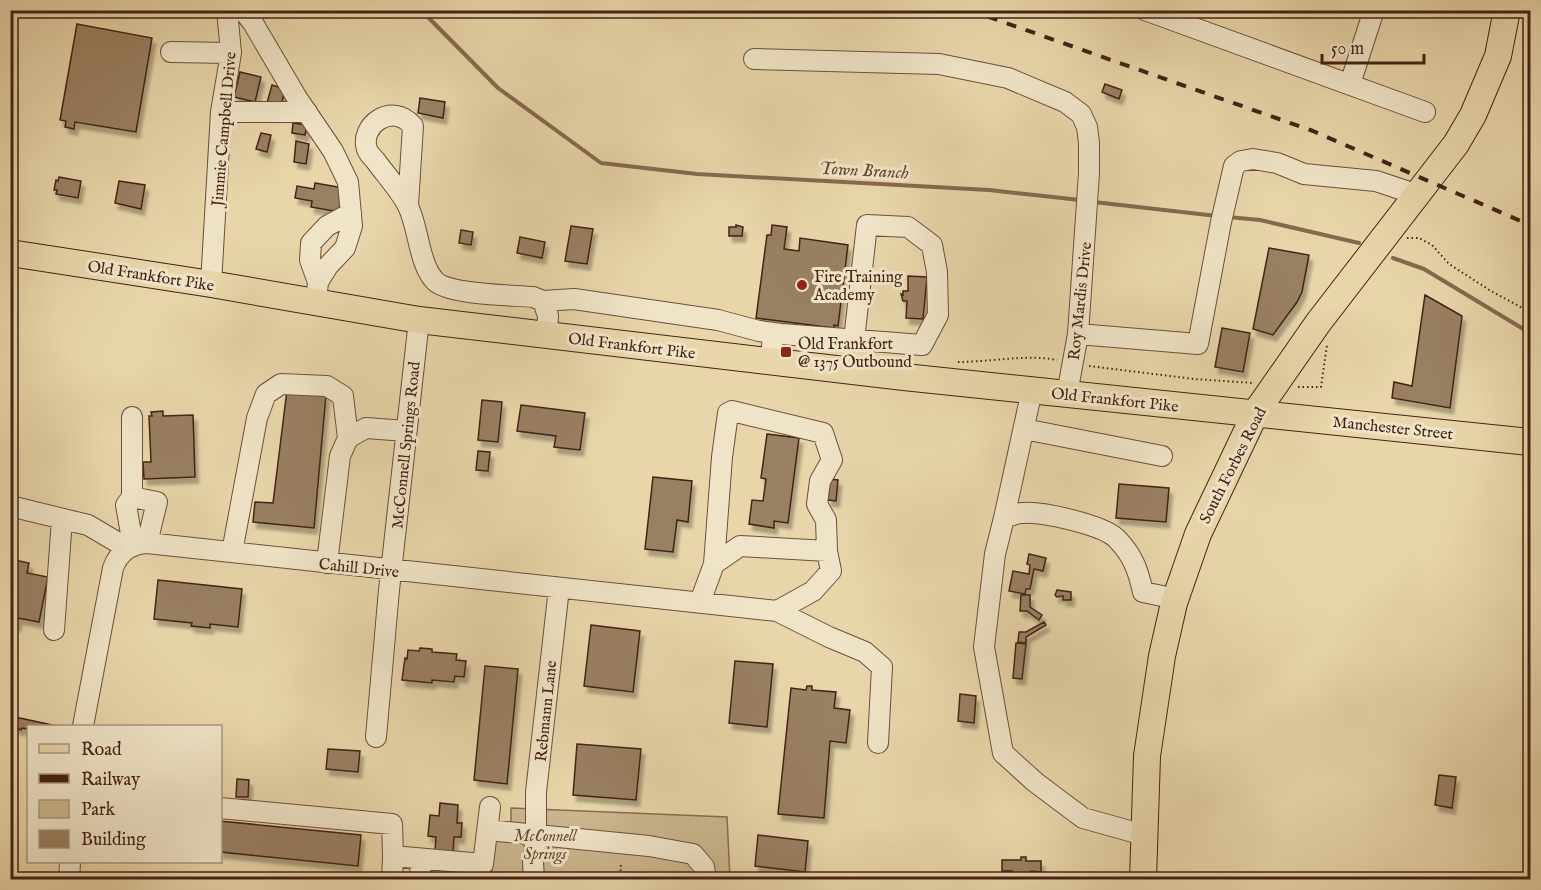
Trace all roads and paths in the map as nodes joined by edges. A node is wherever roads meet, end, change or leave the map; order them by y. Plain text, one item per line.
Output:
1 (226, 10) edge
2 (243, 10) edge
3 (1144, 10) edge
4 (1374, 10) edge
5 (1507, 10) edge
6 (171, 52) dead end
7 (231, 53) junction
8 (754, 58) dead end
9 (1350, 84) junction
10 (221, 112) junction
11 (307, 112) junction
12 (1425, 112) dead end
13 (1418, 195) junction
14 (408, 205) dead end
15 (351, 213) junction
16 (1404, 239) dead end
17 (10, 253) edge
18 (211, 285) junction
19 (317, 292) junction
20 (543, 301) junction
21 (1530, 312) edge
22 (419, 320) junction
23 (773, 333) junction
24 (1078, 334) junction
25 (547, 335) junction
26 (1331, 338) dead end
27 (854, 340) junction
28 (771, 361) junction
29 (1308, 387) dead end
30 (1032, 390) junction
31 (1067, 394) junction
32 (1256, 412) junction
33 (132, 417) dead end
34 (1024, 429) junction
35 (406, 431) junction
36 (348, 438) junction
37 (1530, 442) edge
38 (1162, 456) dead end
39 (132, 497) junction
40 (10, 506) edge
41 (1004, 518) junction
42 (62, 519) junction
43 (136, 545) junction
44 (827, 550) junction
45 (232, 552) junction
46 (327, 563) junction
47 (714, 564) junction
48 (391, 570) junction
49 (559, 588) junction
50 (1176, 599) junction
51 (699, 602) junction
52 (777, 611) junction
53 (54, 630) dead end
54 (83, 725) edge
55 (376, 737) dead end
56 (878, 744) dead end
57 (490, 807) dead end
58 (222, 808) edge
59 (488, 830) junction
60 (536, 835) junction
61 (1144, 835) junction
62 (393, 856) junction
63 (421, 859) junction
64 (70, 863) edge
65 (621, 864) dead end
66 (69, 879) edge
67 (392, 879) edge
68 (420, 879) edge
69 (534, 879) edge
70 (620, 879) edge
71 (706, 879) edge
72 (1143, 879) edge

1 - 7 street, Jimmie Campbell Drive
2 - 11 street
3 - 9 street
4 - 9 street
5 - 13 main road, South Forbes Road
6 - 7 street
7 - 10 street, Jimmie Campbell Drive
8 - 24 street, Roy Mardis Drive
9 - 12 street
10 - 11 street
10 - 18 street, Jimmie Campbell Drive
11 - 15 street
13 - 24 street
13 - 32 main road, South Forbes Road
14 - 20 street
15 - 19 street
15 - 19 street
16 - 21 path
17 - 18 main road, Old Frankfort Pike
18 - 19 main road, Old Frankfort Pike
19 - 22 main road, Old Frankfort Pike
20 - 23 street
20 - 25 street
22 - 25 main road, Old Frankfort Pike
22 - 35 street, McConnell Springs Road
23 - 27 street
23 - 28 street
24 - 31 street, Roy Mardis Drive
25 - 28 main road, Old Frankfort Pike
26 - 29 path
27 - 27 street
28 - 30 main road, Old Frankfort Pike
30 - 31 main road, Old Frankfort Pike
30 - 34 street
31 - 32 main road, Old Frankfort Pike
32 - 37 main road, Manchester Street
32 - 50 main road, South Forbes Road
33 - 39 street
34 - 38 street
34 - 41 street
35 - 36 street
35 - 48 street, McConnell Springs Road
36 - 45 street
36 - 46 street
39 - 43 street
39 - 43 street
40 - 42 street
41 - 50 street
41 - 61 street
42 - 43 street
42 - 53 street
43 - 45 street, Cahill Drive
43 - 54 street
44 - 47 street
44 - 47 street
44 - 52 street
45 - 46 street, Cahill Drive
46 - 48 street, Cahill Drive
47 - 51 street
48 - 49 street, Cahill Drive
48 - 55 street, McConnell Springs Road
49 - 51 street, Cahill Drive
49 - 60 street, Rebmann Lane
50 - 61 main road, South Forbes Road
51 - 52 street, Cahill Drive
52 - 56 street, Cahill Drive
57 - 59 street
58 - 62 street
59 - 60 street
59 - 63 street
60 - 69 street, Rebmann Lane
60 - 71 street
61 - 72 main road, South Forbes Road
62 - 63 street
62 - 67 street
63 - 68 street
64 - 66 street
65 - 70 path

